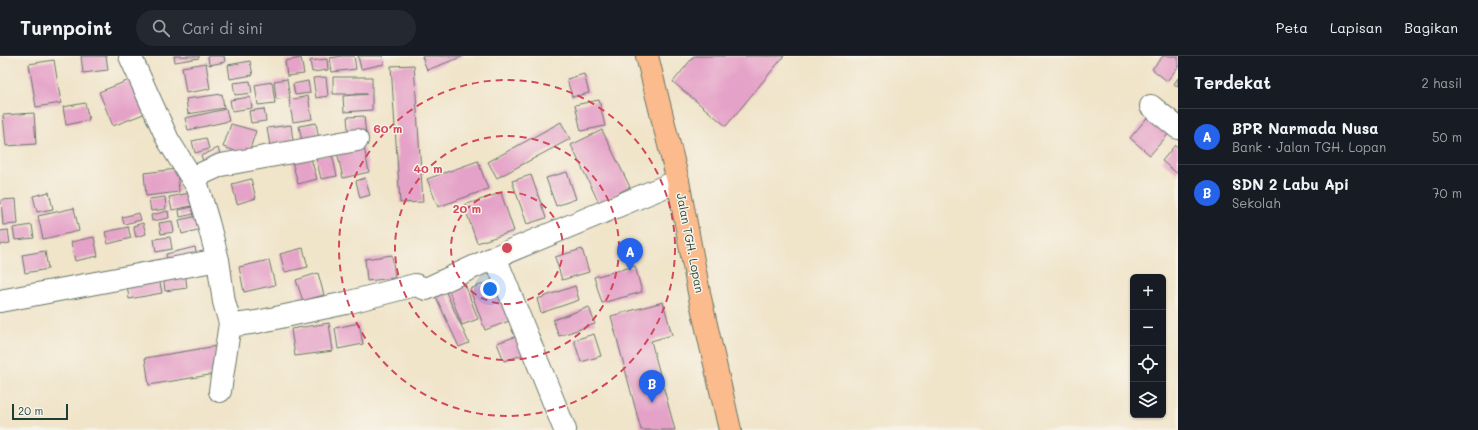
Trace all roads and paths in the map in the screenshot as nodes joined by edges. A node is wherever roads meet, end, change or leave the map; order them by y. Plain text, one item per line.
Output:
1 (130, 56) edge
2 (647, 56) edge
3 (1151, 106) dead end
4 (1178, 128) edge
5 (357, 140) dead end
6 (192, 178) junction
7 (678, 181) junction
8 (495, 257) junction
9 (218, 260) junction
10 (0, 301) edge
11 (230, 323) junction
12 (220, 390) dead end
13 (565, 430) edge
14 (730, 430) edge

1 - 6 street
2 - 7 highway, Jalan TGH. Lopan
3 - 4 street
5 - 6 street
6 - 9 street
7 - 8 street
7 - 14 highway, Jalan TGH. Lopan
8 - 11 street
8 - 13 street
9 - 10 street
9 - 11 street
11 - 12 street

